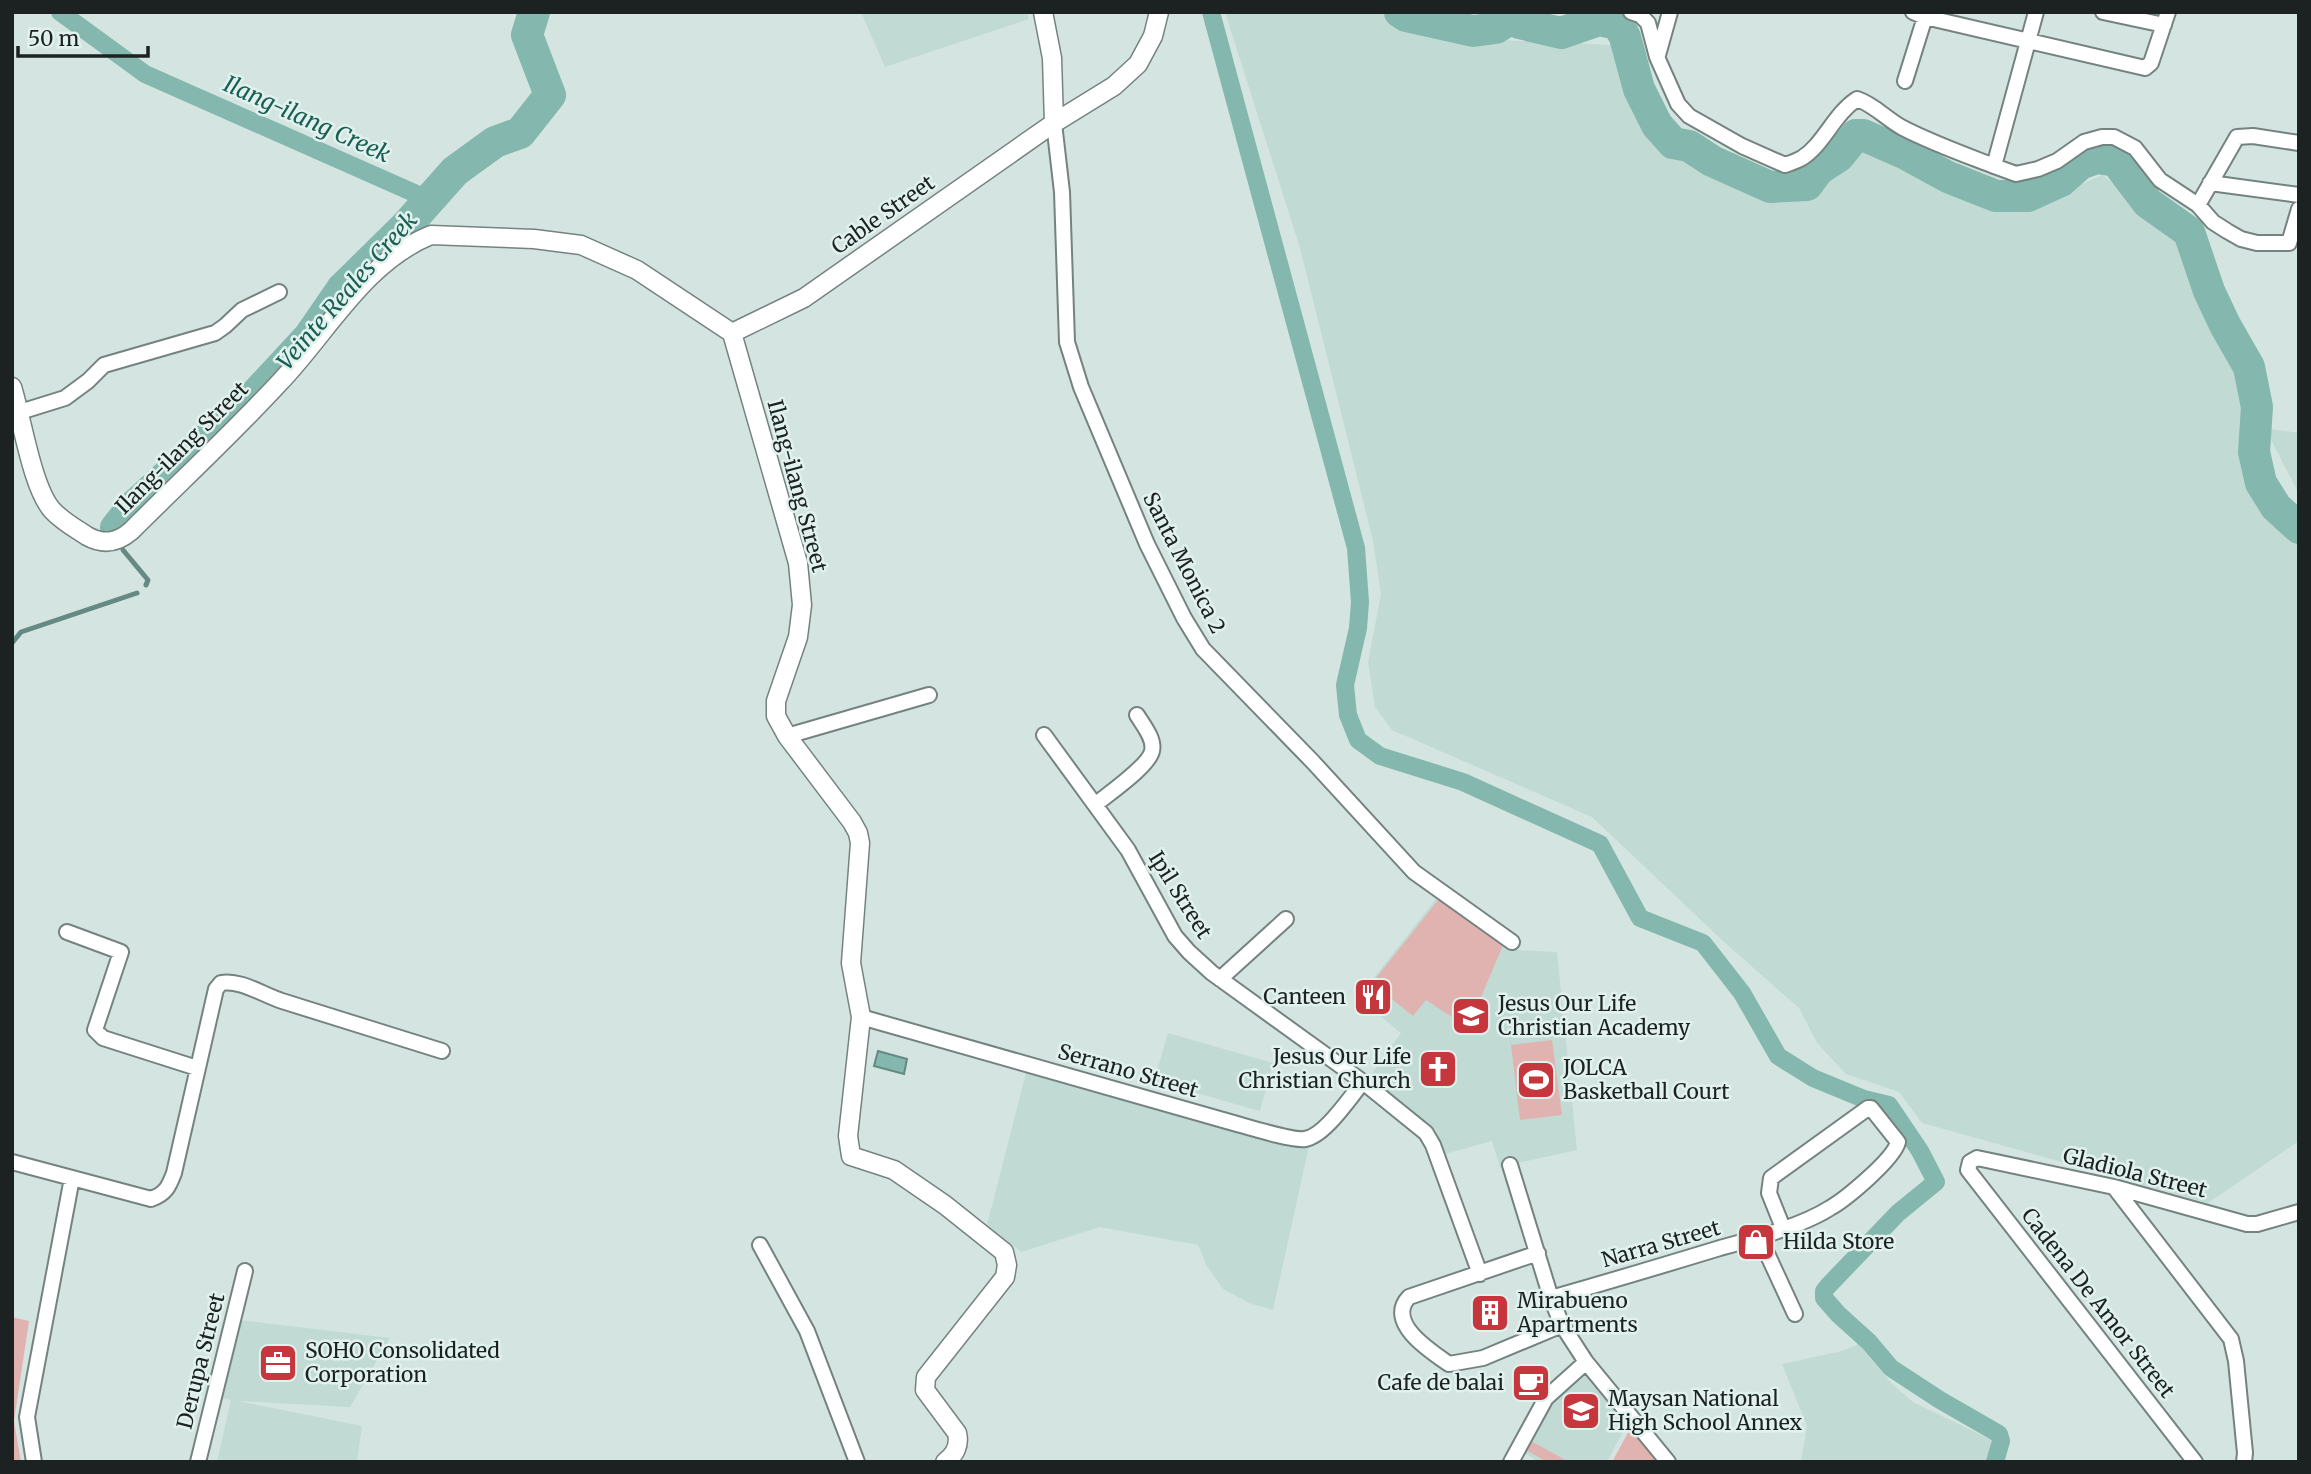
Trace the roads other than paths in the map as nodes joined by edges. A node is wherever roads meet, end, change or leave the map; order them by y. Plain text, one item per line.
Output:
1 (1043, 12) edge
2 (1159, 12) edge
3 (1632, 12) edge
4 (1670, 12) edge
5 (2036, 12) edge
6 (2103, 12) edge
7 (1919, 15) edge
8 (2166, 18) edge
9 (2027, 41) junction
10 (1657, 57) junction
11 (1905, 81) dead end
12 (1054, 123) junction
13 (2299, 143) edge
14 (1994, 166) junction
15 (2210, 183) junction
16 (2299, 195) edge
17 (2197, 205) junction
18 (2299, 209) edge
19 (279, 292) dead end
20 (732, 333) junction
21 (12, 387) edge
22 (20, 412) junction
23 (929, 695) dead end
24 (1137, 715) dead end
25 (1044, 735) dead end
26 (787, 736) junction
27 (1095, 805) junction
28 (1286, 919) dead end
29 (67, 932) dead end
30 (1512, 942) dead end
31 (1220, 979) junction
32 (861, 1017) junction
33 (442, 1051) dead end
34 (197, 1069) junction
35 (1363, 1082) junction
36 (12, 1162) edge
37 (1510, 1165) dead end
38 (1968, 1170) joint
39 (72, 1178) junction
40 (2114, 1187) junction
41 (2299, 1212) edge
42 (1783, 1228) junction
43 (1759, 1236) junction
44 (760, 1245) dead end
45 (1538, 1253) junction
46 (245, 1271) dead end
47 (1480, 1274) junction
48 (1551, 1298) junction
49 (1795, 1314) dead end
50 (1562, 1325) junction
51 (1586, 1362) junction
52 (34, 1462) edge
53 (198, 1462) edge
54 (857, 1462) edge
55 (945, 1462) edge
56 (1511, 1462) edge
57 (1668, 1462) edge
58 (2196, 1462) edge
59 (2244, 1462) edge

1 - 12 street
2 - 12 street, Cable Street
3 - 10 street
4 - 10 street
5 - 9 street
6 - 8 street
7 - 9 street
7 - 11 street
8 - 9 street
9 - 14 street
10 - 14 street
12 - 20 street, Cable Street
12 - 30 street, Santa Monica 2
13 - 15 street
14 - 17 street
15 - 16 street
15 - 17 street
17 - 18 street
19 - 22 street
20 - 22 street, Ilang-ilang Street
20 - 26 street, Ilang-ilang Street
21 - 22 street, Ilang-ilang Street
23 - 26 street
24 - 27 street
25 - 27 street, Ipil Street
26 - 32 street, Ilang-ilang Street
27 - 31 street, Ipil Street
28 - 31 street
29 - 34 street
31 - 35 street, Ipil Street
32 - 35 street, Serrano Street
32 - 55 street, Ilang-ilang Street
33 - 34 street
34 - 39 street
35 - 47 street, Ipil Street
36 - 39 street
37 - 45 street
38 - 40 street, Gladiola Street
38 - 58 street, Cadena De Amor Street
39 - 52 street
40 - 41 street, Gladiola Street
40 - 59 street
42 - 42 street, Narra Street
42 - 43 street, Narra Street
43 - 48 street, Narra Street
43 - 49 street
44 - 54 street
45 - 47 street
45 - 48 street
46 - 53 street, Derupa Street
47 - 50 street
48 - 50 street
50 - 51 street
51 - 56 street
51 - 57 street

